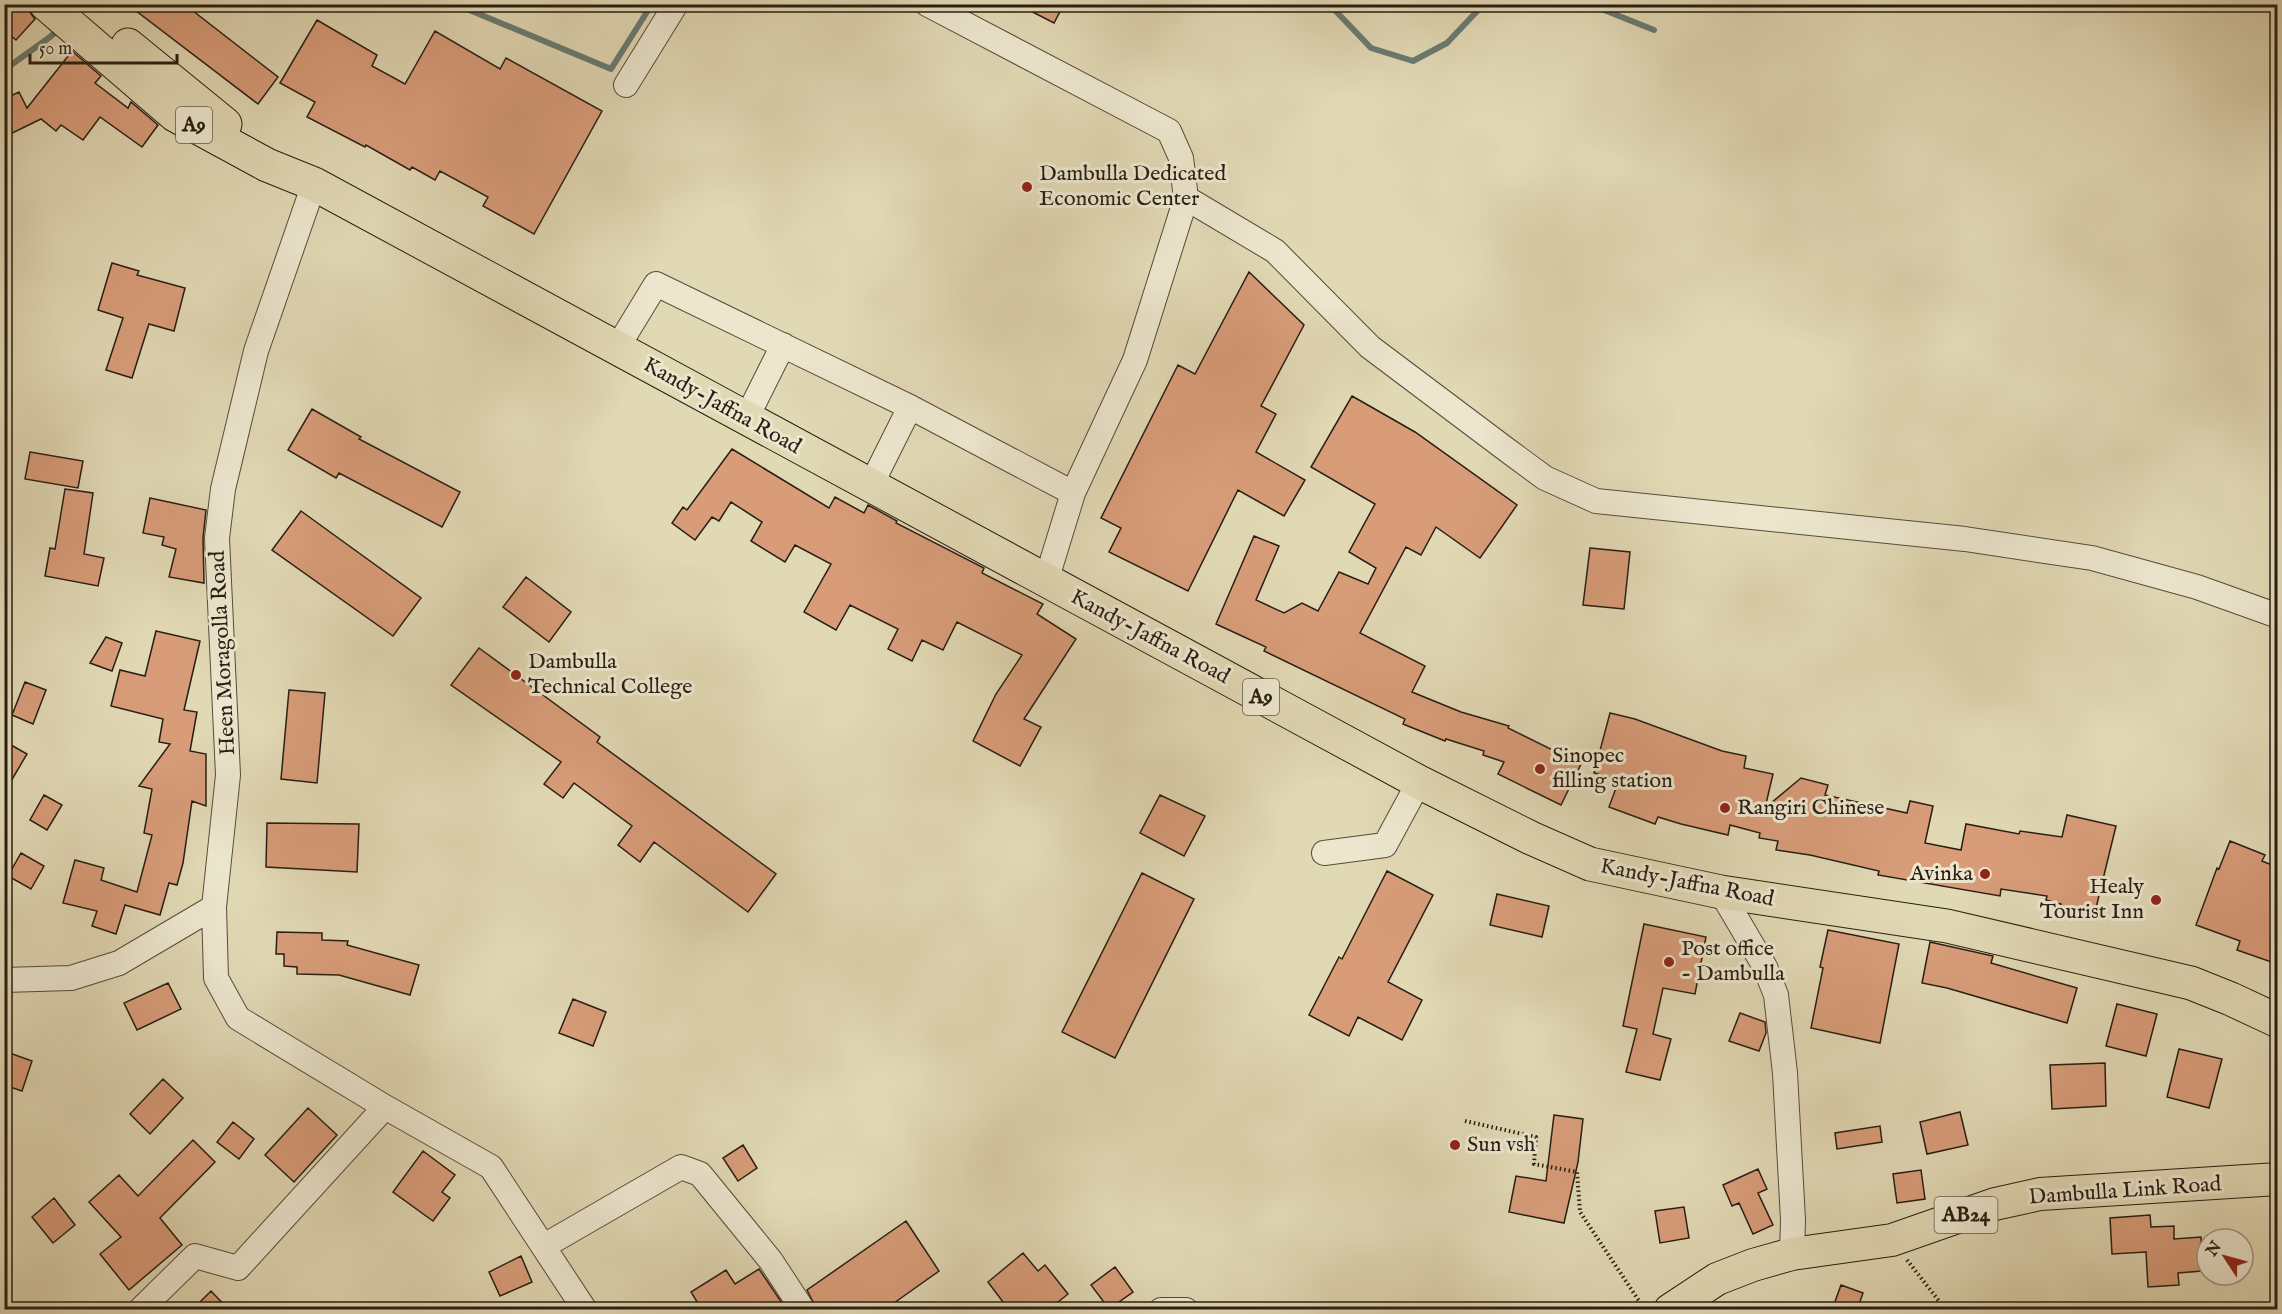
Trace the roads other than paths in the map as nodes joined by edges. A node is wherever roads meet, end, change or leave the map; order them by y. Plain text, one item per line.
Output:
1 (676, 4) edge
2 (927, 4) edge
3 (47, 5) edge
4 (92, 24) edge
5 (626, 85) dead end
6 (314, 184) junction
7 (1186, 198) junction
8 (783, 345) junction
9 (617, 348) junction
10 (910, 407) junction
11 (746, 419) junction
12 (870, 486) junction
13 (1073, 493) junction
14 (1046, 581) junction
15 (2277, 616) edge
16 (1419, 782) junction
17 (1324, 853) dead end
18 (1721, 892) junction
19 (214, 907) junction
20 (4, 980) edge
21 (2277, 1021) edge
22 (385, 1107) junction
23 (2277, 1179) edge
24 (544, 1246) junction
25 (1792, 1254) junction
26 (140, 1310) edge
27 (585, 1310) edge
28 (803, 1310) edge
29 (1161, 1310) edge
30 (1186, 1310) edge
31 (1670, 1310) edge

1 - 5 street
2 - 7 street
3 - 4 highway, Kandy-Jaffna Road / A9
4 - 6 highway, Kandy-Jaffna Road / A9
6 - 9 highway, Kandy-Jaffna Road / A9
6 - 19 street, Heen Moragolla Road
7 - 13 street
7 - 15 street
8 - 9 street
8 - 10 street
8 - 11 street
9 - 11 highway, Kandy-Jaffna Road / A9
10 - 12 street
10 - 13 street
11 - 12 highway, Kandy-Jaffna Road / A9
12 - 14 highway, Kandy-Jaffna Road / A9
13 - 14 street
14 - 16 highway, Kandy-Jaffna Road / A9
16 - 17 street
16 - 18 highway, Kandy-Jaffna Road / A9
18 - 21 highway, Kandy-Jaffna Road / A9
18 - 25 street
19 - 20 street
19 - 22 street, Heen Moragolla Road
22 - 24 street, Heen Moragolla Road
22 - 26 street
23 - 25 main road, Dambulla Link Road / AB24
24 - 27 street, Heen Moragolla Road
24 - 28 street
25 - 31 main road, Dambulla Link Road / AB24
29 - 30 street

